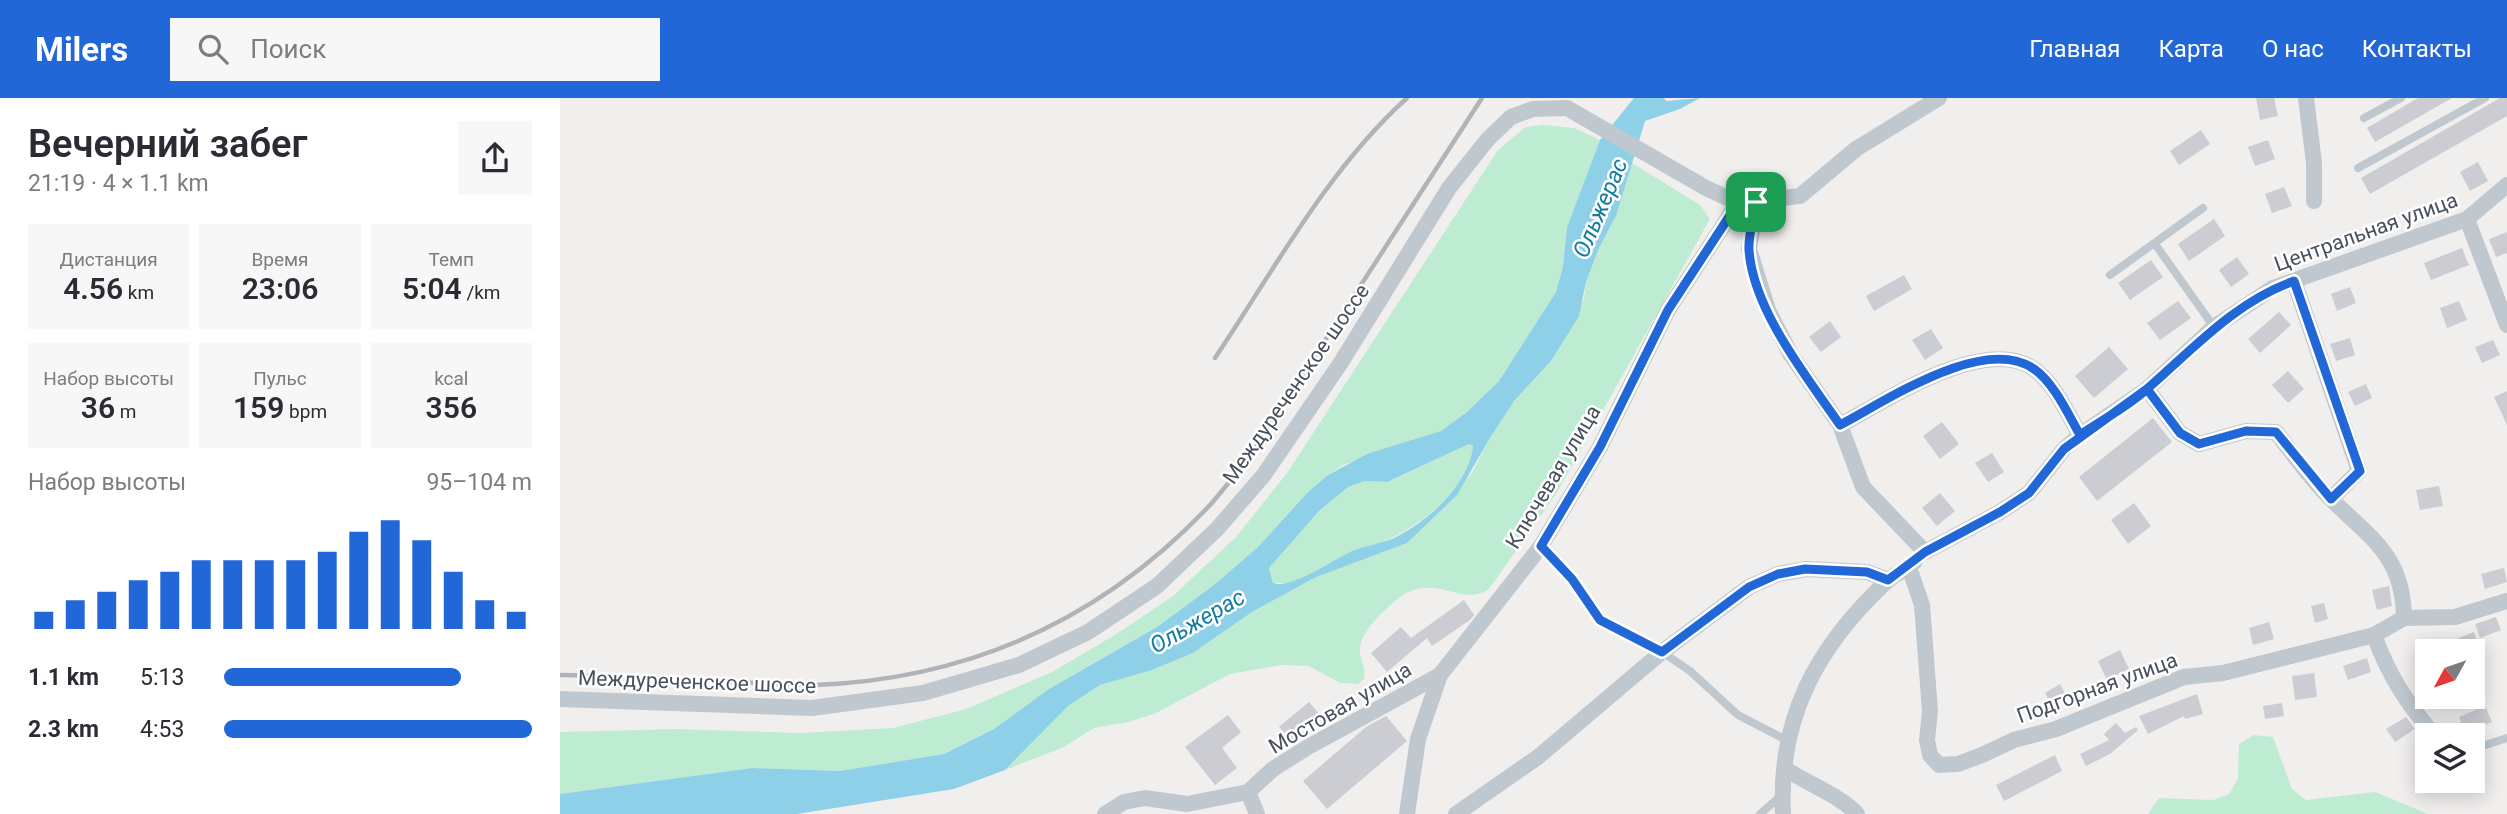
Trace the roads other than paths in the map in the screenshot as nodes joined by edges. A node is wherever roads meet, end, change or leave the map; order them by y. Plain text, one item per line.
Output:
1 (1939, 98) edge
2 (2306, 98) edge
3 (2401, 98) edge
4 (2485, 98) edge
5 (2364, 118) dead end
6 (2358, 168) dead end
7 (2507, 185) edge
8 (2314, 201) dead end
9 (1756, 202) junction
10 (1738, 203) junction
11 (2203, 208) dead end
12 (2467, 219) junction
13 (2155, 244) junction
14 (2110, 275) dead end
15 (2294, 281) junction
16 (2507, 325) edge
17 (2214, 327) junction
18 (2147, 389) junction
19 (1840, 425) junction
20 (2080, 435) junction
21 (2331, 499) junction
22 (1541, 546) junction
23 (1925, 552) junction
24 (1909, 567) junction
25 (1888, 580) junction
26 (2507, 601) edge
27 (2404, 618) junction
28 (2374, 635) junction
29 (1662, 652) junction
30 (1440, 676) junction
31 (560, 699) edge
32 (2424, 723) edge
33 (2507, 738) edge
34 (1788, 741) junction
35 (2485, 745) edge
36 (1786, 769) junction
37 (1248, 792) junction
38 (1784, 793) junction
39 (1105, 814) edge
40 (1257, 814) edge
41 (1407, 814) edge
42 (1457, 814) edge
43 (1760, 814) edge
44 (1783, 814) edge
45 (1857, 814) edge

1 - 9 street, Междуреченское шоссе
2 - 8 street
3 - 5 lane
4 - 6 lane
7 - 12 street, Центральная улица
9 - 10 street, Междуреченское шоссе
9 - 19 street
10 - 22 street, Ключевая улица
10 - 31 street, Междуреченское шоссе
11 - 13 lane
12 - 15 street, Центральная улица
12 - 16 street
13 - 14 lane
13 - 17 lane
15 - 17 street, Центральная улица
15 - 21 street
17 - 18 street, Центральная улица
18 - 20 street, Центральная улица
18 - 21 street
19 - 20 street
19 - 23 street
20 - 23 street, Центральная улица
21 - 27 street
22 - 29 lane
22 - 30 street, Ключевая улица
23 - 24 street
24 - 25 street
24 - 28 street, Подгорная улица
25 - 29 street
25 - 34 street
26 - 27 street, Подгорная улица
27 - 28 street, Подгорная улица
28 - 32 street
29 - 34 lane
29 - 42 street
30 - 37 street, Мостовая улица
30 - 41 street, Ключевая улица
33 - 35 lane
34 - 36 street
36 - 38 street
36 - 45 street
37 - 39 street
37 - 40 street
38 - 43 lane
38 - 44 street

